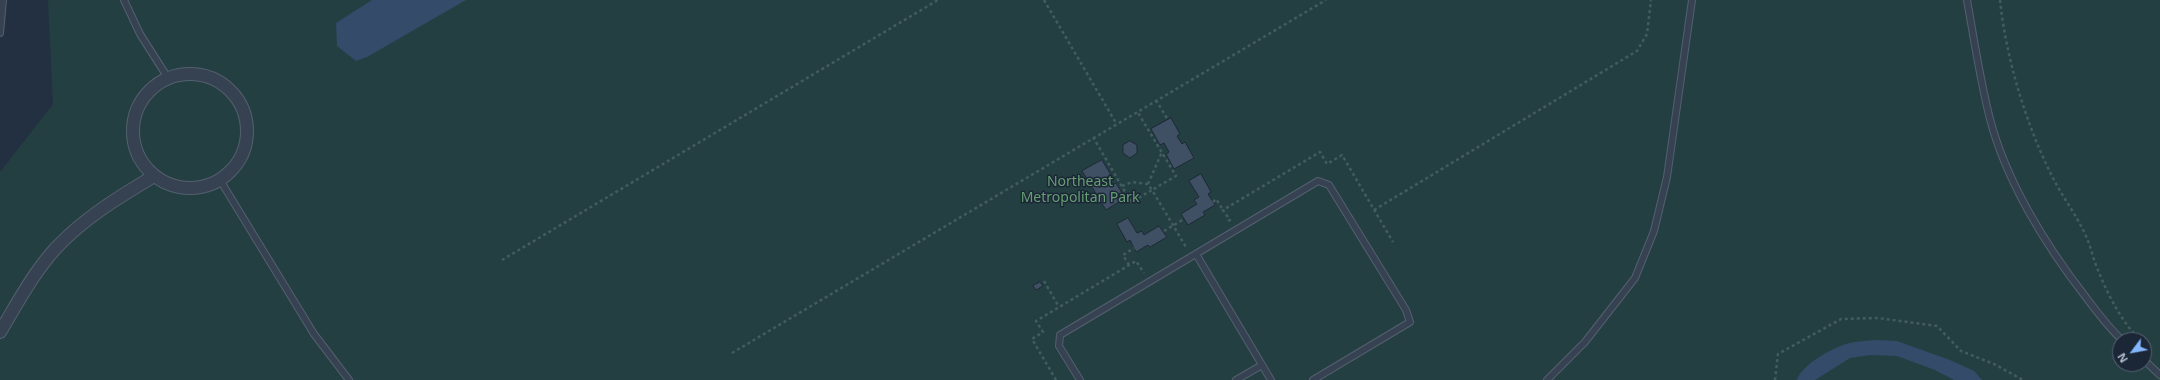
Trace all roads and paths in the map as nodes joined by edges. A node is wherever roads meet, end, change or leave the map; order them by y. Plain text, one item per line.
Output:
1 (3, 0) edge
2 (124, 0) edge
3 (938, 0) edge
4 (1044, 0) edge
5 (1326, 0) edge
6 (1651, 0) edge
7 (1692, 0) edge
8 (1967, 0) edge
9 (2000, 0) edge
10 (0, 33) edge
11 (168, 78) junction
12 (1156, 100) junction
13 (1137, 111) junction
14 (1168, 120) dead end
15 (1116, 123) junction
16 (1093, 138) junction
17 (1162, 152) junction
18 (154, 176) junction
19 (220, 180) junction
20 (1148, 184) junction
21 (1122, 186) junction
22 (1152, 190) junction
23 (1213, 202) dead end
24 (1223, 210) dead end
25 (1374, 210) dead end
26 (1184, 219) dead end
27 (1173, 226) junction
28 (1164, 231) dead end
29 (1134, 248) dead end
30 (1180, 251) dead end
31 (1196, 254) junction
32 (502, 260) dead end
33 (1129, 265) junction
34 (1150, 269) dead end
35 (1044, 281) dead end
36 (1059, 307) junction
37 (0, 332) edge
38 (2113, 332) edge
39 (2133, 332) edge
40 (732, 353) dead end
41 (1262, 365) junction
42 (2152, 368) edge
43 (2160, 375) edge
44 (349, 380) edge
45 (1056, 380) edge
46 (1080, 380) edge
47 (1236, 380) edge
48 (1271, 380) edge
49 (1313, 380) edge
50 (1547, 380) edge
51 (1775, 380) edge
52 (2023, 380) edge

1 - 10 lane
2 - 11 lane
3 - 32 path
4 - 15 path
5 - 12 path
6 - 25 path
7 - 50 lane
8 - 38 lane
9 - 39 path
11 - 18 street
11 - 19 street
12 - 13 path
12 - 14 path
13 - 15 path
13 - 17 path
15 - 16 path
16 - 21 path
16 - 40 path
17 - 20 path
17 - 22 path
18 - 19 street
18 - 37 street
19 - 44 lane
20 - 21 path
20 - 22 path
21 - 22 path
22 - 27 path
23 - 24 path
26 - 27 path
27 - 28 path
27 - 30 path
29 - 33 path
31 - 41 lane
31 - 46 lane
31 - 49 lane
33 - 34 path
33 - 36 path
35 - 36 path
36 - 45 path
41 - 47 lane
41 - 48 lane
42 - 43 lane
51 - 52 path

